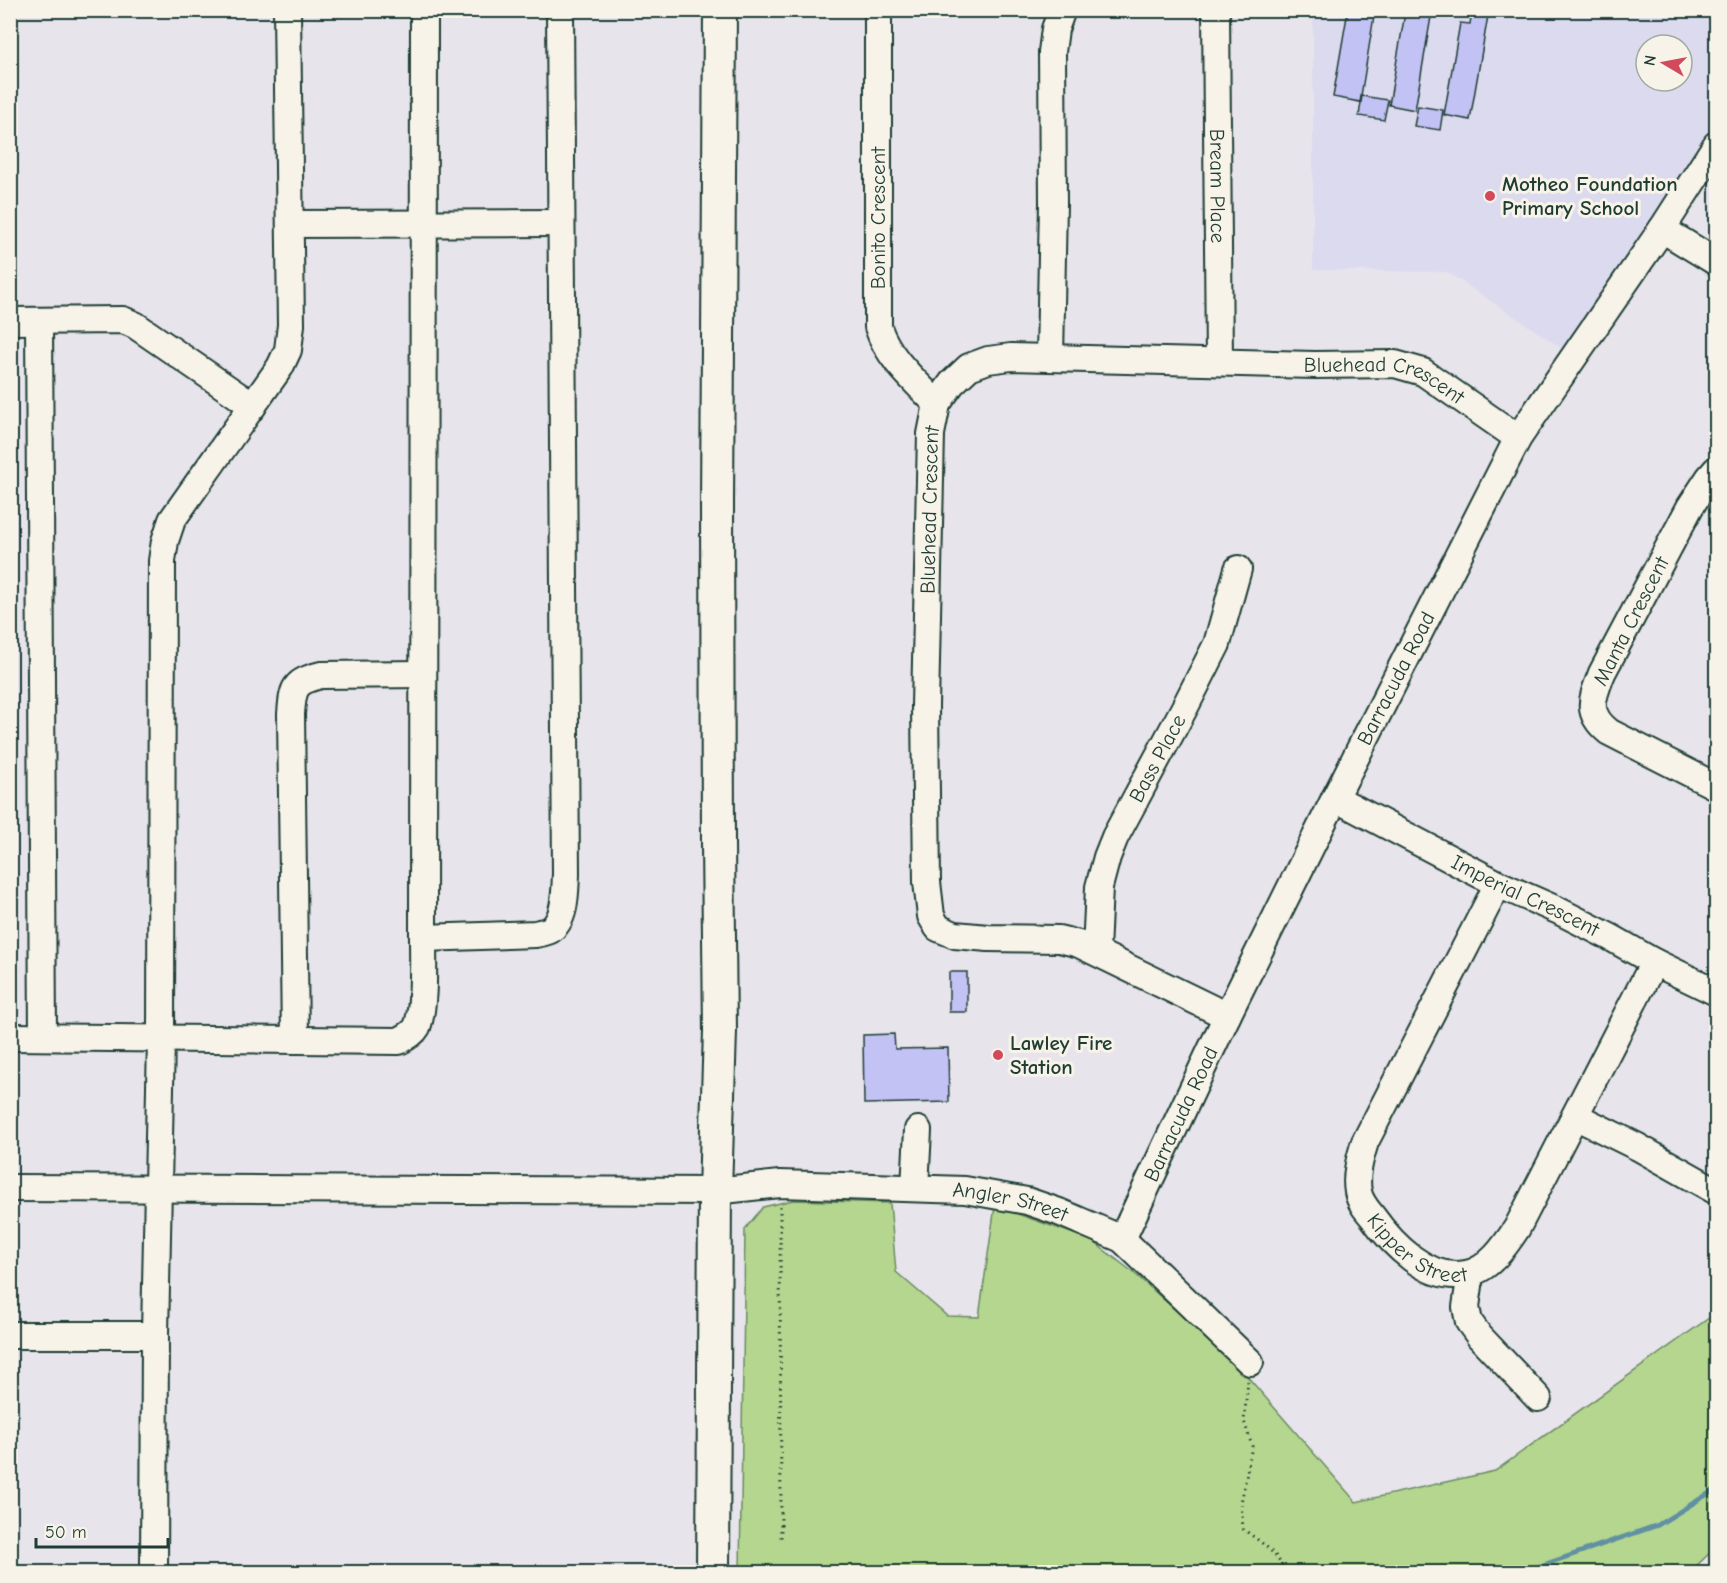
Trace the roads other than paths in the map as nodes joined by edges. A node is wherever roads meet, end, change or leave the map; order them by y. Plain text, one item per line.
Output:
1 (287, 10) edge
2 (424, 10) edge
3 (560, 10) edge
4 (720, 10) edge
5 (878, 10) edge
6 (1062, 10) edge
7 (1216, 10) edge
8 (1716, 145) edge
9 (424, 223) junction
10 (561, 223) junction
11 (290, 224) junction
12 (1662, 229) junction
13 (1716, 262) edge
14 (10, 321) edge
15 (39, 321) junction
16 (1050, 358) junction
17 (1218, 362) junction
18 (936, 404) junction
19 (253, 406) junction
20 (1518, 438) junction
21 (1716, 470) edge
22 (1238, 569) dead end
23 (423, 674) junction
24 (1716, 786) edge
25 (1335, 798) junction
26 (1498, 884) junction
27 (423, 938) junction
28 (1096, 951) junction
29 (1654, 962) junction
30 (1716, 992) edge
31 (1227, 1016) junction
32 (10, 1037) edge
33 (43, 1037) junction
34 (160, 1039) junction
35 (295, 1040) junction
36 (1575, 1116) junction
37 (918, 1130) dead end
38 (10, 1188) edge
39 (157, 1188) junction
40 (915, 1188) junction
41 (715, 1191) junction
42 (1716, 1191) edge
43 (1122, 1239) junction
44 (1465, 1275) junction
45 (10, 1335) edge
46 (155, 1335) junction
47 (1250, 1362) road end
48 (1538, 1398) dead end
49 (154, 1572) edge
50 (713, 1572) edge

1 - 11 street
2 - 9 street
3 - 10 street
4 - 41 main road
5 - 18 street, Bonito Crescent
6 - 16 street
7 - 17 street, Bream Place
8 - 12 street, Barracuda Road
9 - 10 street
9 - 11 street
9 - 23 street
10 - 27 street
11 - 19 street
12 - 13 street
12 - 20 street, Barracuda Road
14 - 15 street
15 - 19 street
15 - 33 street
16 - 17 street, Bluehead Crescent
16 - 18 street, Bluehead Crescent
17 - 20 street, Bluehead Crescent
18 - 28 street, Bluehead Crescent
19 - 34 street
20 - 25 street, Barracuda Road
21 - 24 street, Manta Crescent
22 - 28 street, Bass Place
23 - 27 street
23 - 35 street
25 - 26 street, Imperial Crescent
25 - 31 street, Barracuda Road
26 - 29 street, Imperial Crescent
26 - 44 street, Kipper Street
27 - 35 street
28 - 31 street, Bluehead Crescent
29 - 30 street, Imperial Crescent
29 - 36 street, Kipper Street
31 - 43 street, Barracuda Road
32 - 33 street
33 - 34 street
34 - 35 street
34 - 39 street
36 - 42 street
36 - 44 street, Kipper Street
37 - 40 street
38 - 39 street, Angler Street
39 - 41 street, Angler Street
39 - 46 street
40 - 41 street, Angler Street
40 - 43 street, Angler Street
41 - 50 main road
43 - 47 street, Angler Street
44 - 48 street
45 - 46 street
46 - 49 street

